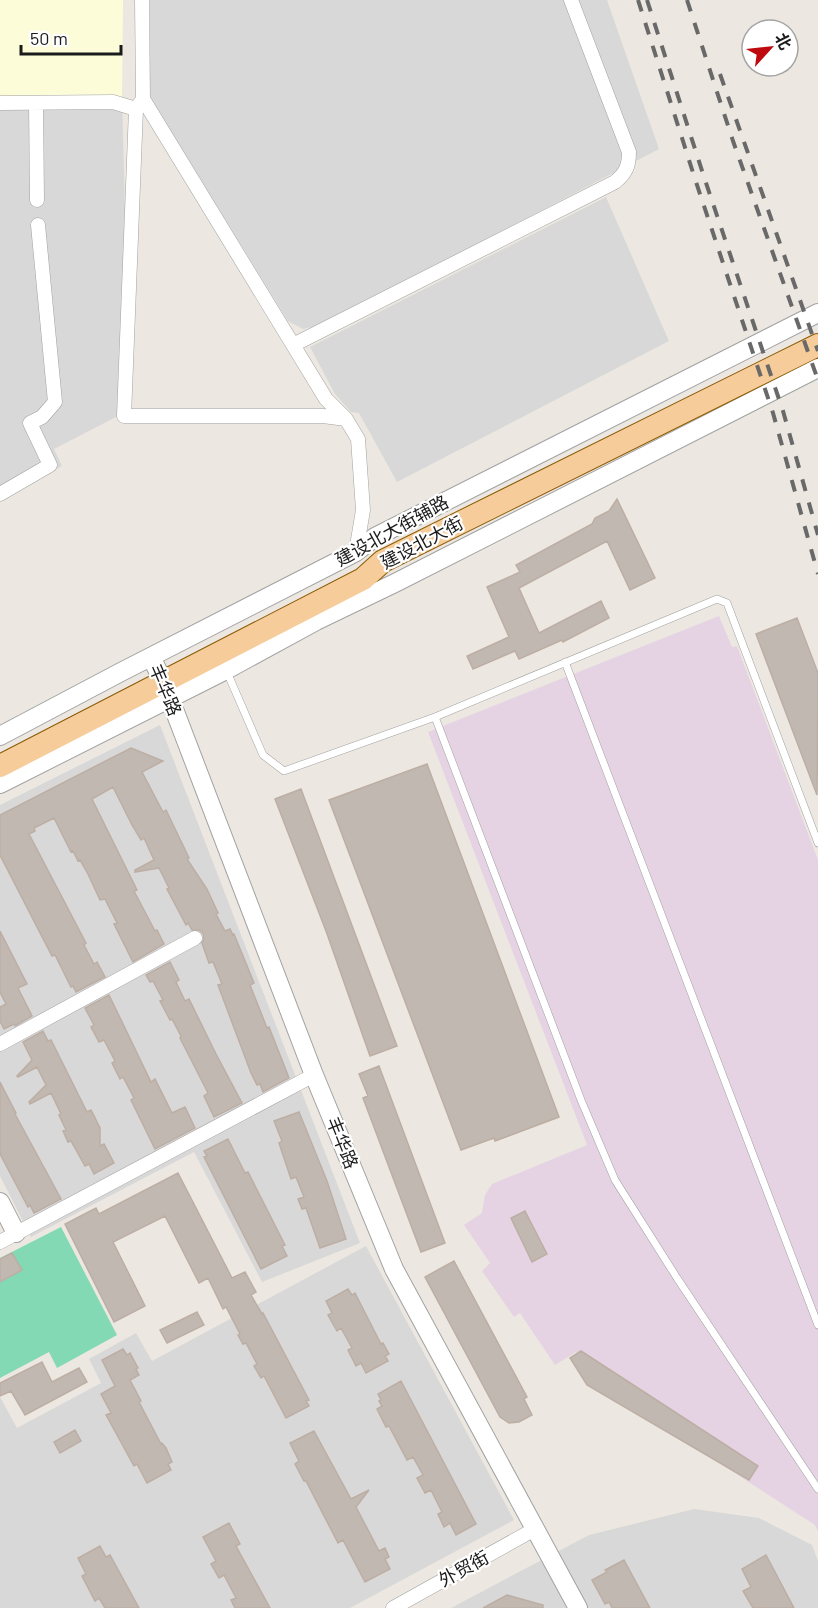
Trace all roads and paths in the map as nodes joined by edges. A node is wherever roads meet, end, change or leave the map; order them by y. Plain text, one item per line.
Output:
1 (142, 0) edge
2 (571, 0) edge
3 (0, 103) edge
4 (36, 103) junction
5 (140, 104) junction
6 (38, 200) dead end
7 (38, 225) dead end
8 (818, 313) edge
9 (293, 345) junction
10 (818, 345) edge
11 (818, 368) edge
12 (346, 419) junction
13 (0, 494) edge
14 (356, 552) junction
15 (565, 662) junction
16 (226, 670) junction
17 (161, 677) junction
18 (435, 717) junction
19 (0, 736) edge
20 (0, 753) edge
21 (0, 766) edge
22 (0, 784) edge
23 (818, 843) edge
24 (195, 938) dead end
25 (0, 1044) edge
26 (314, 1075) junction
27 (0, 1202) edge
28 (8, 1237) edge
29 (818, 1325) edge
30 (818, 1489) edge
31 (535, 1529) junction
32 (393, 1608) edge
33 (578, 1608) edge

1 - 5 street
2 - 9 street
3 - 4 street
4 - 5 street
4 - 6 street
5 - 9 street
5 - 12 street
7 - 13 street
8 - 14 street, 建设北大街辅路
9 - 12 street
10 - 17 main road, 建设北大街
11 - 16 street, 建设北大街辅路
12 - 14 street
14 - 17 street, 建设北大街辅路
15 - 18 lane
15 - 23 lane
15 - 29 lane
16 - 17 street, 建设北大街辅路
16 - 18 lane
17 - 19 street, 建设北大街辅路
17 - 20 main road
17 - 21 main road, 建设北大街
17 - 22 street, 建设北大街辅路
17 - 26 street, 丰华路
18 - 30 lane
24 - 25 street
26 - 28 street
26 - 31 street, 丰华路
27 - 28 street
31 - 32 street, 外贸街
31 - 33 street, 丰华路

